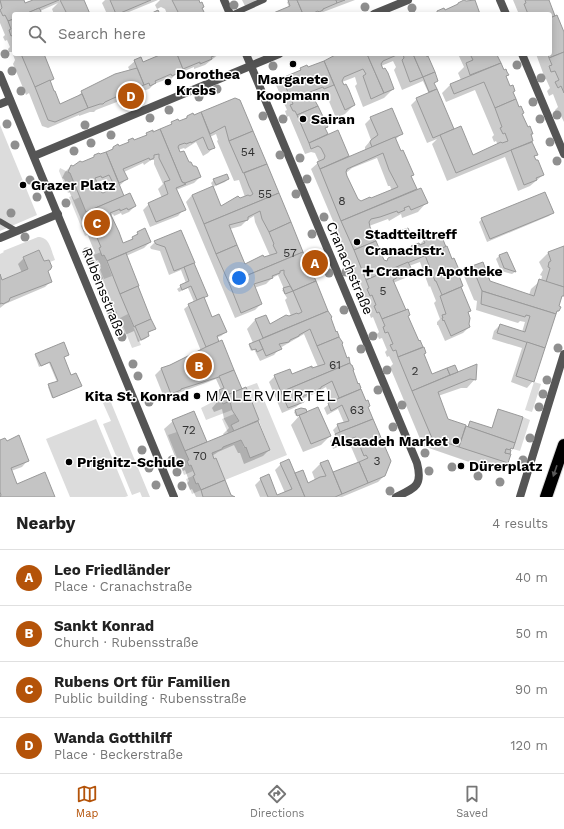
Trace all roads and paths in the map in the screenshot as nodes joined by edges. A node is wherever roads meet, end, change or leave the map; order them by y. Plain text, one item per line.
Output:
1 (224, 0) edge
2 (264, 0) edge
3 (408, 0) edge
4 (500, 0) edge
5 (230, 12) edge
6 (236, 12) edge
7 (379, 12) edge
8 (505, 12) edge
9 (247, 56) edge
10 (274, 56) edge
11 (523, 56) edge
12 (251, 66) junction
13 (0, 75) edge
14 (10, 100) junction
15 (0, 104) edge
16 (564, 154) edge
17 (34, 156) junction
18 (58, 214) junction
19 (0, 221) edge
20 (17, 231) junction
21 (0, 238) edge
22 (564, 354) edge
23 (564, 445) edge
24 (174, 497) edge
25 (396, 497) edge
26 (520, 497) edge
27 (546, 497) edge

1 - 5 street
2 - 6 lane
3 - 7 street
4 - 8 street
9 - 12 street, Cranachstraße
10 - 12 street
11 - 16 street
12 - 17 street
12 - 25 street, Cranachstraße
13 - 14 street, Rubensstraße
14 - 15 street
14 - 17 street, Rubensstraße
17 - 18 street, Rubensstraße
18 - 20 street
18 - 24 street, Rubensstraße
19 - 20 lane
20 - 21 street
22 - 26 street
23 -> 27 highway

